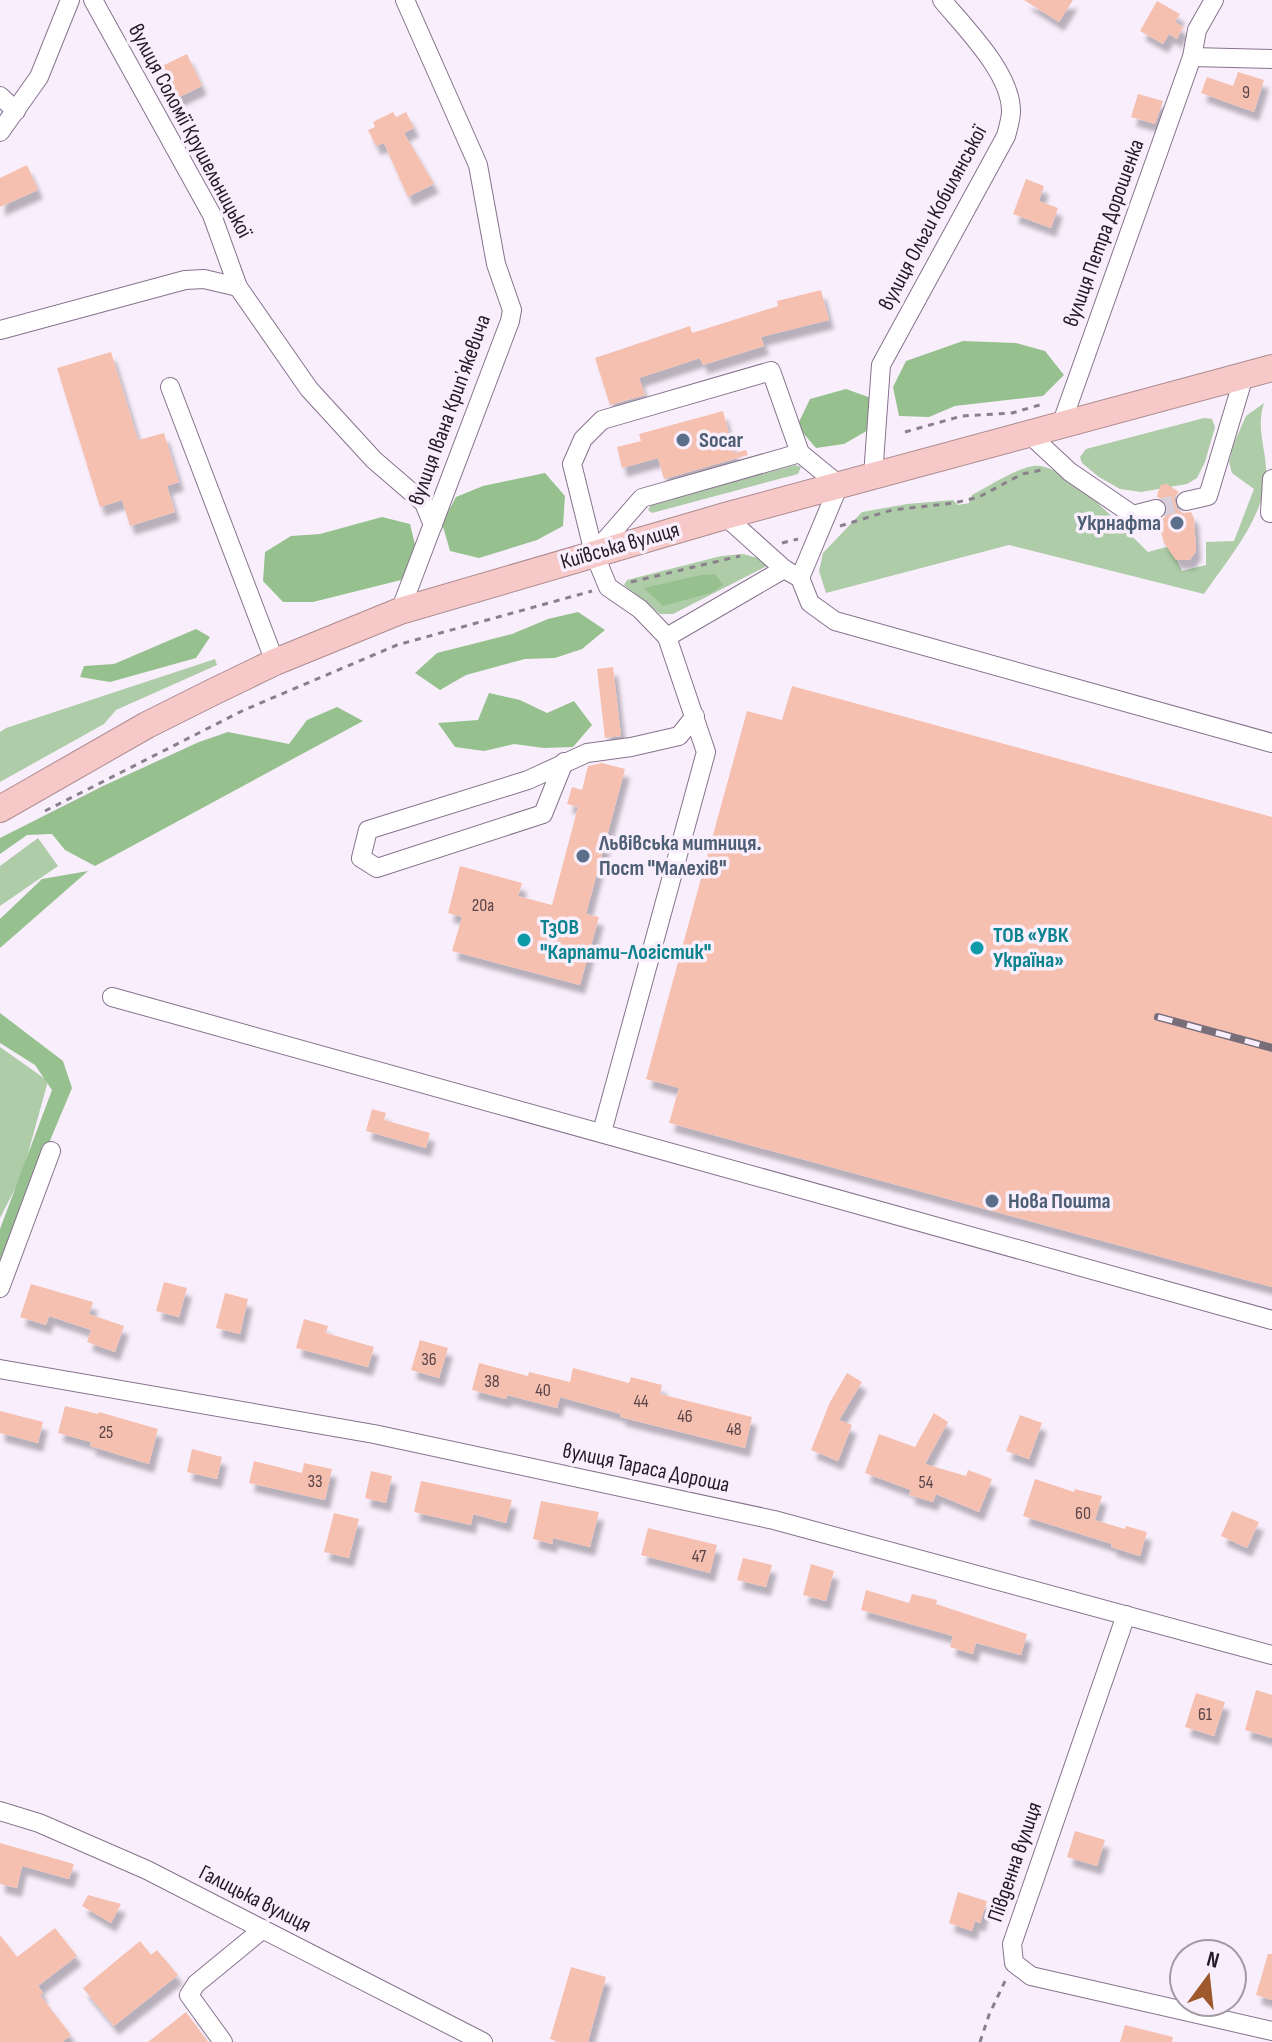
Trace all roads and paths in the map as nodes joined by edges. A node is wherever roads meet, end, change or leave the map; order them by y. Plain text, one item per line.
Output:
1 (70, 0) edge
2 (93, 0) edge
3 (405, 0) edge
4 (942, 0) edge
5 (1214, 0) edge
6 (1192, 57) junction
7 (1272, 59) edge
8 (0, 96) edge
9 (16, 111) junction
10 (0, 132) edge
11 (238, 287) junction
12 (0, 330) edge
13 (1272, 368) edge
14 (1244, 376) junction
15 (170, 387) dead end
16 (1043, 404) dead end
17 (1061, 425) junction
18 (905, 432) dead end
19 (1028, 433) junction
20 (800, 453) junction
21 (1070, 472) junction
22 (873, 476) junction
23 (1272, 479) edge
24 (839, 485) junction
25 (1186, 501) tunnel mouth
26 (1156, 509) tunnel mouth
27 (1270, 513) dead end
28 (725, 516) junction
29 (433, 525) junction
30 (819, 532) junction
31 (762, 549) junction
32 (594, 553) junction
33 (792, 574) junction
34 (608, 587) junction
35 (400, 611) junction
36 (667, 637) junction
37 (275, 662) junction
38 (695, 716) junction
39 (1272, 743) edge
40 (564, 762) junction
41 (0, 809) edge
42 (41, 813) dead end
43 (112, 997) dead end
44 (602, 1132) junction
45 (51, 1151) dead end
46 (0, 1288) edge
47 (1272, 1320) edge
48 (0, 1369) edge
49 (1126, 1615) junction
50 (1272, 1655) edge
51 (0, 1811) edge
52 (263, 1929) junction
53 (1014, 1963) junction
54 (1272, 2031) edge
55 (481, 2041) edge
56 (223, 2042) edge
57 (980, 2042) edge

1 - 9 street
2 - 11 street, вулиця Соломії Крушельницької
3 - 29 street, вулиця Івана Крипʼякевича
4 - 22 street, вулиця Ольги Кобилянської
5 - 6 street, вулиця Петра Дорошенка
6 - 7 street
6 - 17 street, вулиця Петра Дорошенка
8 - 9 street
9 - 10 street
11 - 12 street
11 - 29 street, вулиця Соломії Крушельницької
13 - 14 highway, Київська вулиця
14 - 17 highway, Київська вулиця
14 - 25 street
15 - 37 street
16 - 18 path
17 - 19 highway, Київська вулиця
19 - 21 street
19 - 22 highway, Київська вулиця
20 - 24 street
20 - 32 street
20 - 32 street
21 - 26 street
21 - 30 path
22 - 24 highway, Київська вулиця
23 - 27 street
24 - 28 highway, Київська вулиця
24 - 30 street
28 - 31 street
28 - 32 highway, Київська вулиця
29 - 35 street, вулиця Івана Крипʼякевича
30 - 31 path
30 - 33 street
31 - 33 street
31 - 34 path
32 - 34 street
32 - 35 highway, Київська вулиця
33 - 36 street
33 - 39 street
34 - 36 street
34 - 42 path
35 - 37 highway, Київська вулиця
36 - 38 street
37 - 41 highway, Київська вулиця
38 - 40 street
38 - 44 street
40 - 40 street
43 - 44 street
44 - 47 street
45 - 46 street
48 - 49 street, вулиця Тараса Дороша
49 - 50 street, вулиця Тараса Дороша
49 - 53 street, Південна вулиця
51 - 52 street, Галицька вулиця
52 - 55 street, Галицька вулиця
52 - 56 street
53 - 54 street
53 - 57 path

